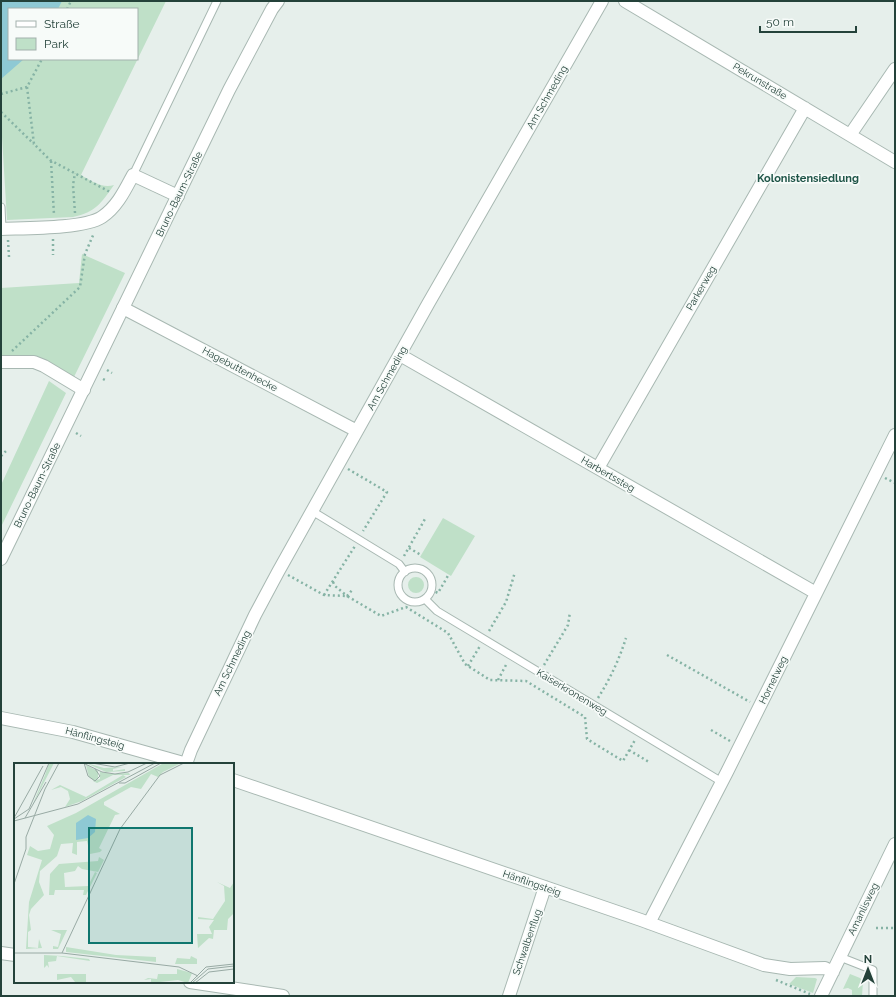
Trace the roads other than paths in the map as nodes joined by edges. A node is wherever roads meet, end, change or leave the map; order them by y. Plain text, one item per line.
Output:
1 (217, 1) edge
2 (278, 1) edge
3 (602, 1) edge
4 (625, 1) edge
5 (895, 69) edge
6 (804, 108) junction
7 (850, 135) junction
8 (895, 162) edge
9 (133, 175) junction
10 (178, 196) junction
11 (1, 207) edge
12 (4, 229) edge
13 (123, 308) junction
14 (400, 355) junction
15 (4, 362) edge
16 (84, 390) junction
17 (357, 431) junction
18 (895, 436) edge
19 (598, 468) junction
20 (312, 511) junction
21 (1, 559) edge
22 (405, 572) junction
23 (816, 593) junction
24 (425, 599) junction
25 (1, 718) edge
26 (183, 763) edge
27 (187, 763) edge
28 (234, 780) edge
29 (722, 782) junction
30 (895, 844) edge
31 (545, 887) junction
32 (649, 923) junction
33 (1, 953) edge
34 (14, 955) edge
35 (840, 957) junction
36 (833, 972) junction
37 (197, 983) edge
38 (817, 995) edge
39 (283, 996) edge
40 (509, 996) edge
41 (873, 996) edge

1 - 9 lane
2 - 10 street, Bruno-Baum-Straße
3 - 14 street, Am Schmeding
4 - 6 street, Pekrunstraße
5 - 7 street
6 - 7 street, Pekrunstraße
6 - 19 street, Parkerweg
7 - 8 street, Pekrunstraße
9 - 10 street
9 - 12 street
10 - 13 street, Bruno-Baum-Straße
11 - 12 lane
13 - 16 street, Bruno-Baum-Straße
13 - 17 street, Hagebuttenhecke
14 - 17 street, Am Schmeding
14 - 19 street, Harbertssteg
15 - 16 street
16 - 21 street, Bruno-Baum-Straße
17 - 20 street, Am Schmeding
18 - 23 street, Hornetweg
19 - 23 street, Harbertssteg
20 - 22 lane
20 - 27 street, Am Schmeding
22 - 24 lane
22 - 24 lane
23 - 29 street, Hornetweg
24 - 29 lane, Kaiserkronenweg
25 - 26 street, Hänflingsteig
28 - 31 street, Hänflingsteig
29 - 32 street, Hornetweg
30 - 35 street, Amanlisweg
31 - 32 street, Hänflingsteig
31 - 40 street, Schwalbenflug
32 - 36 street, Hänflingsteig
33 - 34 street
35 - 36 street, Amanlisweg
35 - 41 lane
36 - 38 street, Amanlisweg
37 - 39 street

